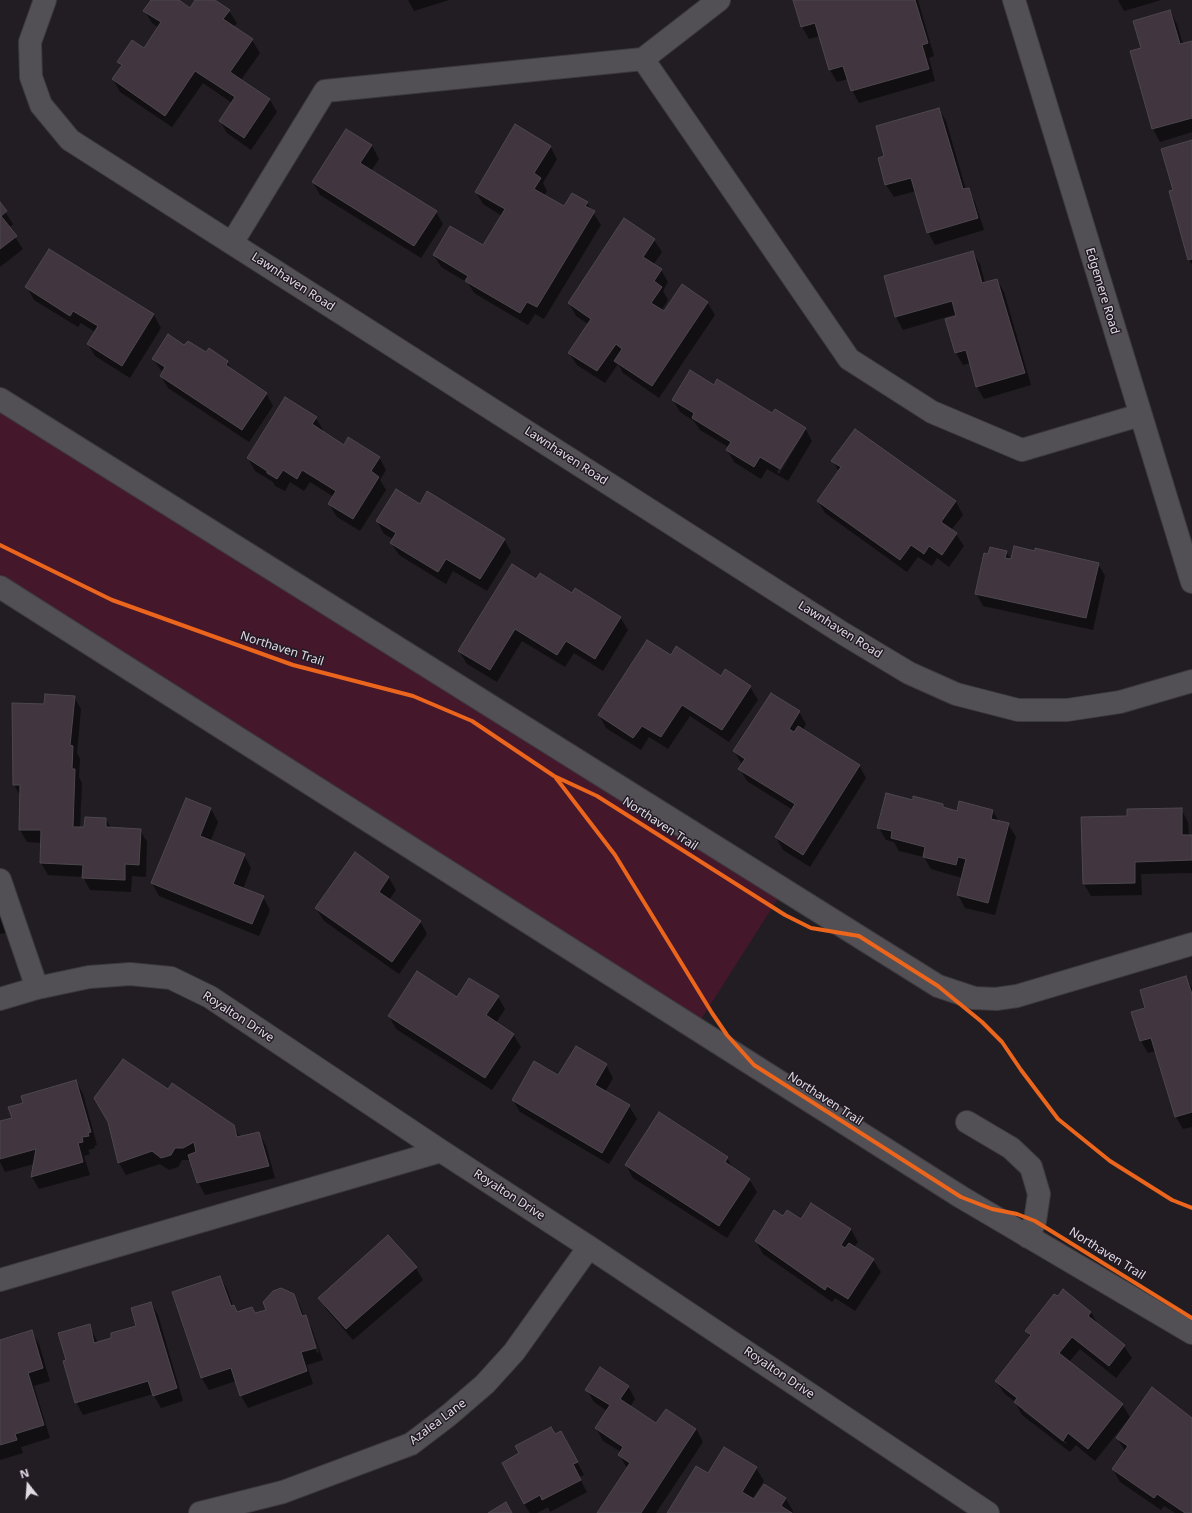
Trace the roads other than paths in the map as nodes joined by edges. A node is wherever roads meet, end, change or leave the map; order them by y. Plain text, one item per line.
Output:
1 (45, 0) edge
2 (719, 0) edge
3 (1014, 0) edge
4 (643, 59) junction
5 (232, 243) junction
6 (0, 399) edge
7 (1140, 415) junction
8 (1192, 582) edge
9 (0, 587) edge
10 (1192, 681) edge
11 (0, 880) edge
12 (1192, 944) edge
13 (37, 988) junction
14 (0, 999) edge
15 (967, 1122) dead end
16 (440, 1151) junction
17 (1028, 1237) junction
18 (589, 1246) junction
19 (0, 1280) edge
20 (1192, 1333) edge
21 (200, 1513) edge
22 (988, 1513) edge

1 - 5 street, Lawnhaven Road
2 - 4 street
3 - 7 street, Edgemere Road
4 - 5 street
4 - 7 street
5 - 10 street, Lawnhaven Road
6 - 12 street
7 - 8 street, Edgemere Road
9 - 17 street, Northaven Trail
11 - 13 street
13 - 14 street, Royalton Drive
13 - 16 street, Royalton Drive
15 - 17 street
16 - 18 street, Royalton Drive
16 - 19 street
17 - 20 street, Northaven Trail
18 - 21 street, Azalea Lane
18 - 22 street, Royalton Drive

